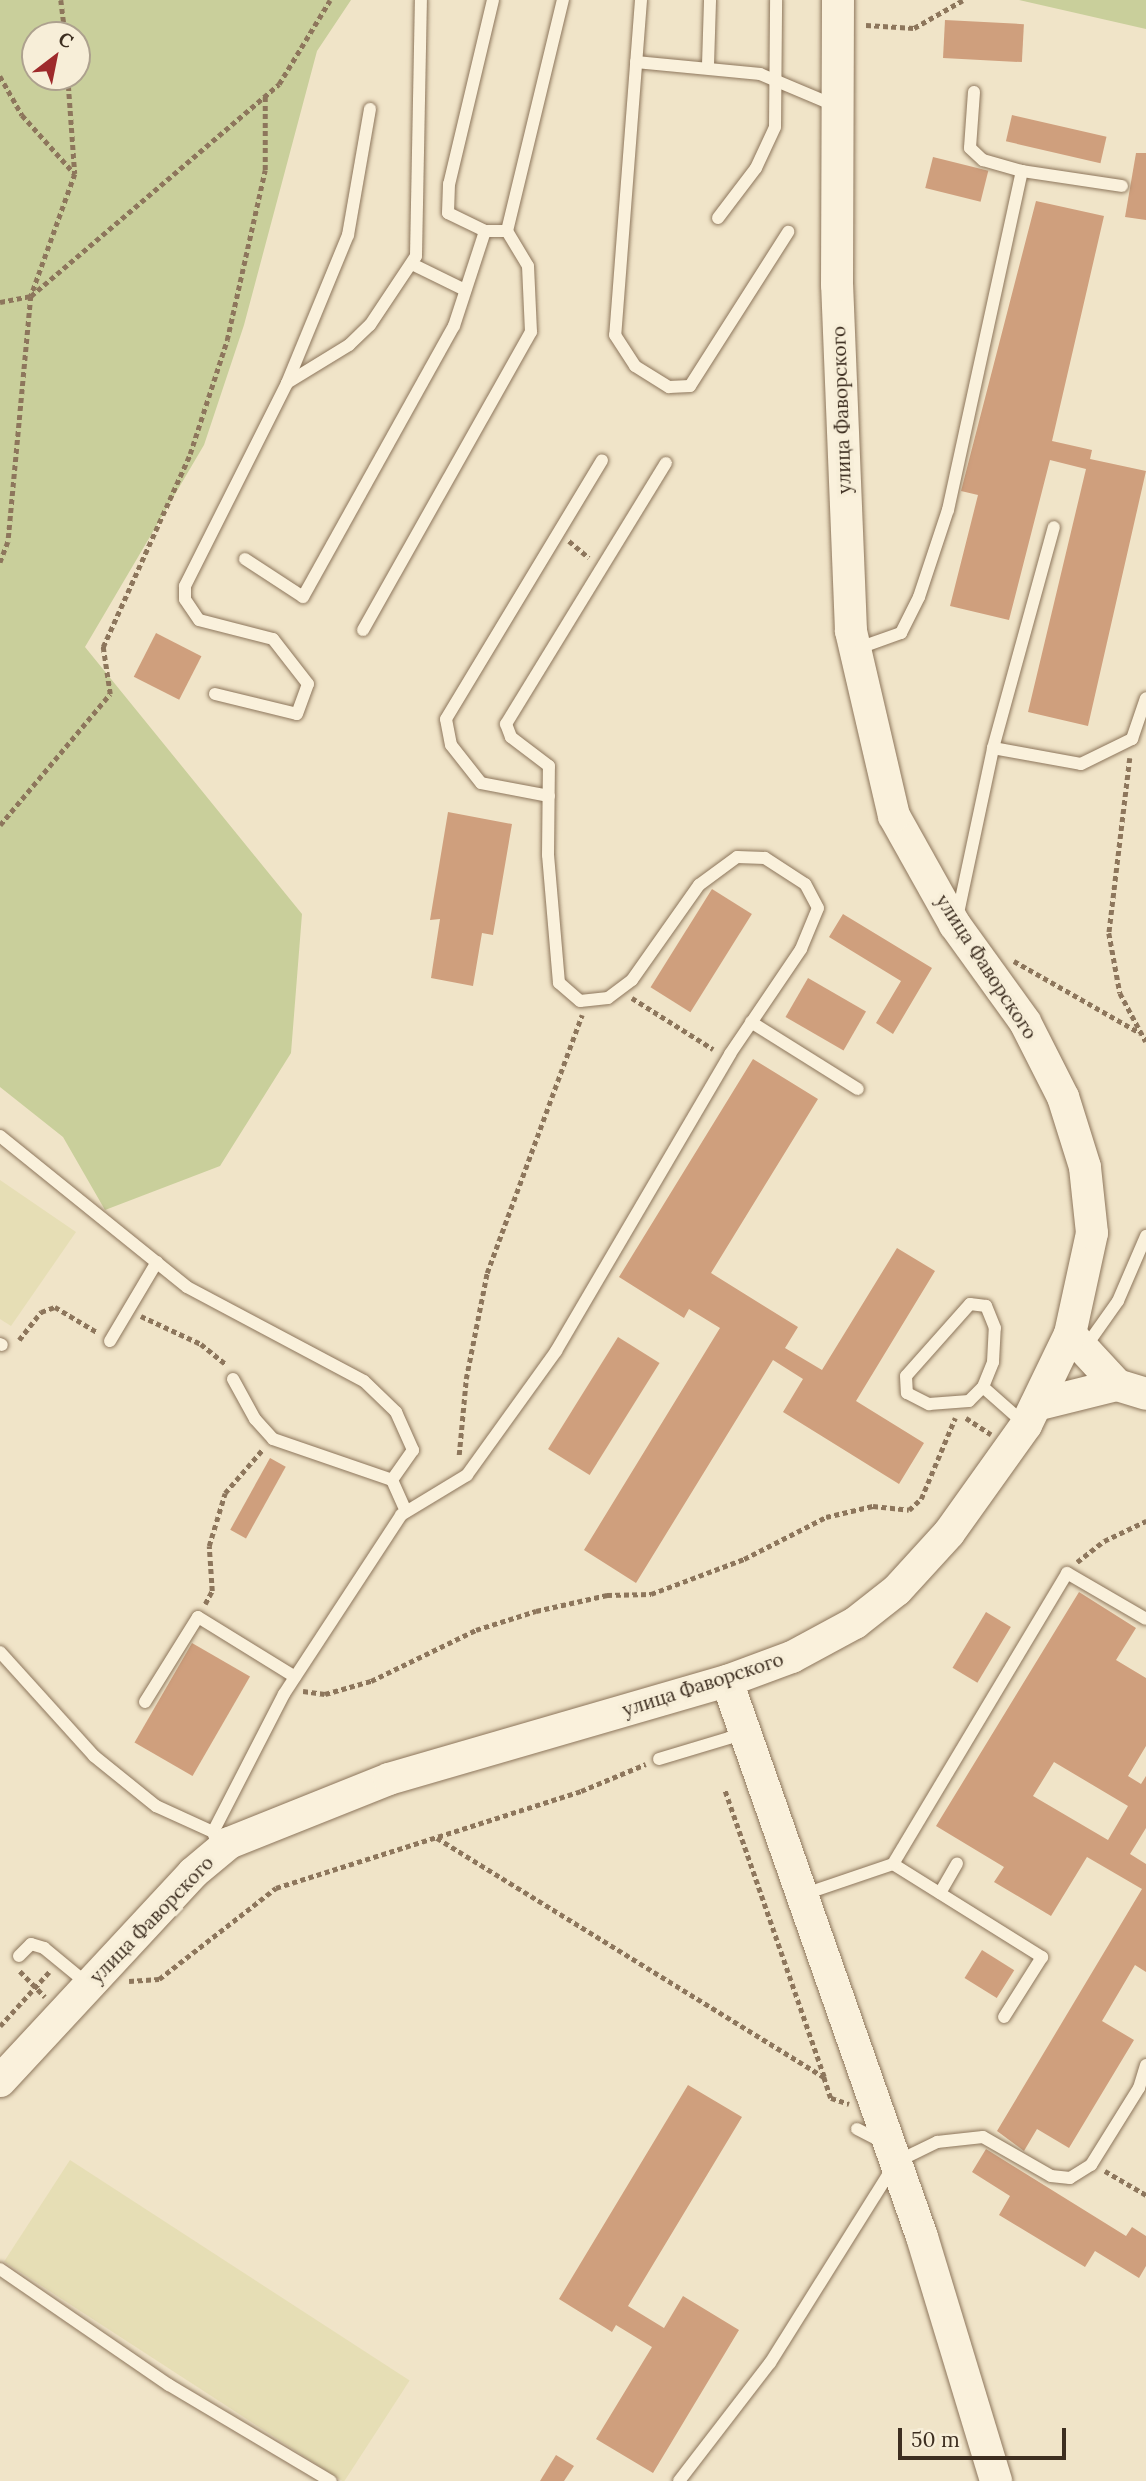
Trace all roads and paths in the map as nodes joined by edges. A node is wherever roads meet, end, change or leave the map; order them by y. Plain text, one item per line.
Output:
1 (61, 0) edge
2 (330, 0) edge
3 (421, 0) edge
4 (493, 0) edge
5 (563, 0) edge
6 (641, 0) edge
7 (710, 0) edge
8 (776, 0) edge
9 (838, 0) edge
10 (963, 0) edge
11 (63, 21) edge
12 (866, 25) dead end
13 (636, 62) junction
14 (708, 65) junction
15 (0, 76) edge
16 (774, 81) junction
17 (69, 91) edge
18 (974, 92) dead end
19 (265, 96) junction
20 (838, 107) junction
21 (370, 109) dead end
22 (1022, 171) junction
23 (75, 174) junction
24 (1122, 186) dead end
25 (718, 218) dead end
26 (485, 231) junction
27 (508, 231) junction
28 (788, 232) dead end
29 (411, 264) junction
30 (465, 290) junction
31 (31, 296) junction
32 (0, 302) edge
33 (287, 383) junction
34 (603, 460) dead end
35 (666, 463) dead end
36 (1054, 527) dead end
37 (558, 532) junction
38 (244, 559) dead end
39 (0, 562) edge
40 (602, 568) junction
41 (363, 630) dead end
42 (855, 649) junction
43 (215, 694) dead end
44 (1146, 698) edge
45 (1132, 739) junction
46 (993, 748) junction
47 (549, 796) junction
48 (0, 825) edge
49 (955, 925) junction
50 (1009, 959) dead end
51 (620, 989) junction
52 (586, 1000) junction
53 (751, 1022) junction
54 (1141, 1033) junction
55 (1146, 1042) edge
56 (727, 1058) junction
57 (858, 1089) dead end
58 (0, 1136) edge
59 (1146, 1236) edge
60 (157, 1262) junction
61 (128, 1310) junction
62 (110, 1341) joint
63 (1077, 1342) junction
64 (1, 1344) edge
65 (233, 1379) joint
66 (983, 1387) junction
67 (1131, 1389) edge
68 (969, 1401) junction
69 (959, 1413) junction
70 (1031, 1415) junction
71 (273, 1438) junction
72 (997, 1439) dead end
73 (392, 1480) junction
74 (456, 1482) junction
75 (406, 1511) junction
76 (1146, 1521) edge
77 (1076, 1563) dead end
78 (198, 1617) junction
79 (1146, 1619) edge
80 (0, 1652) edge
81 (295, 1677) junction
82 (727, 1681) junction
83 (305, 1693) dead end
84 (145, 1702) dead end
85 (743, 1728) junction
86 (659, 1759) joint
87 (724, 1789) dead end
88 (437, 1838) junction
89 (216, 1841) junction
90 (893, 1864) junction
91 (957, 1864) dead end
92 (940, 1893) junction
93 (802, 1895) junction
94 (19, 1956) joint
95 (41, 1980) dead end
96 (125, 1981) dead end
97 (89, 1985) junction
98 (37, 1989) junction
99 (1004, 2017) dead end
100 (0, 2026) edge
101 (1146, 2065) edge
102 (824, 2077) junction
103 (0, 2081) edge
104 (860, 2108) dead end
105 (857, 2129) dead end
106 (893, 2154) junction
107 (1093, 2163) junction
108 (1146, 2195) edge
109 (0, 2269) edge
110 (331, 2481) edge
111 (679, 2481) edge
112 (996, 2481) edge

1 - 11 path
2 - 19 path
3 - 29 lane
4 - 26 lane
5 - 27 lane
6 - 13 lane
7 - 14 lane
8 - 16 lane
9 - 20 street, улица Фаворского
10 - 12 path
13 - 14 lane
13 - 28 lane
14 - 16 lane
15 - 23 path
16 - 20 lane
16 - 25 lane
17 - 23 path
18 - 22 lane
19 - 31 path
19 - 48 path
20 - 42 street, улица Фаворского
21 - 33 lane
22 - 24 lane
22 - 42 lane
23 - 31 path
26 - 27 lane
26 - 30 lane
27 - 41 lane
29 - 30 lane
29 - 33 lane
30 - 38 lane
31 - 32 path
31 - 39 path
33 - 43 lane
34 - 37 lane
35 - 40 lane
36 - 46 lane
37 - 40 path
37 - 47 lane
40 - 47 lane
42 - 49 street, улица Фаворского
44 - 45 lane
45 - 46 lane
45 - 54 path
46 - 49 lane
47 - 52 lane
49 - 63 street, улица Фаворского
50 - 54 path
51 - 52 lane
51 - 53 lane
51 - 56 path
52 - 74 path
53 - 56 lane
53 - 57 lane
54 - 55 path
56 - 74 lane
58 - 60 lane
59 - 63 lane
60 - 61 lane
60 - 73 lane
61 - 62 lane
61 - 65 path
62 - 64 path
63 - 67 street
63 - 70 street, улица Фаворского
65 - 71 lane
66 - 68 lane
66 - 68 lane
66 - 70 lane
67 - 70 street
68 - 69 path
69 - 72 path
69 - 83 path
70 - 82 street, улица Фаворского
71 - 73 lane
71 - 78 path
73 - 75 lane
74 - 75 lane
75 - 81 lane
76 - 77 path
78 - 81 lane
78 - 84 lane
79 - 90 lane
80 - 89 lane
81 - 89 lane
82 - 85 street
82 - 89 street, улица Фаворского
85 - 86 lane
85 - 93 street
86 - 88 path
87 - 102 path
88 - 96 path
88 - 102 path
89 - 97 street, улица Фаворского
90 - 92 lane
90 - 93 lane
91 - 92 lane
92 - 99 lane
93 - 106 street
94 - 97 lane
94 - 98 path
95 - 98 path
97 - 103 street, улица Фаворского
98 - 100 path
101 - 107 lane
102 - 104 path
105 - 106 lane
106 - 107 lane
106 - 111 lane
106 - 112 street
107 - 108 path
109 - 110 lane

